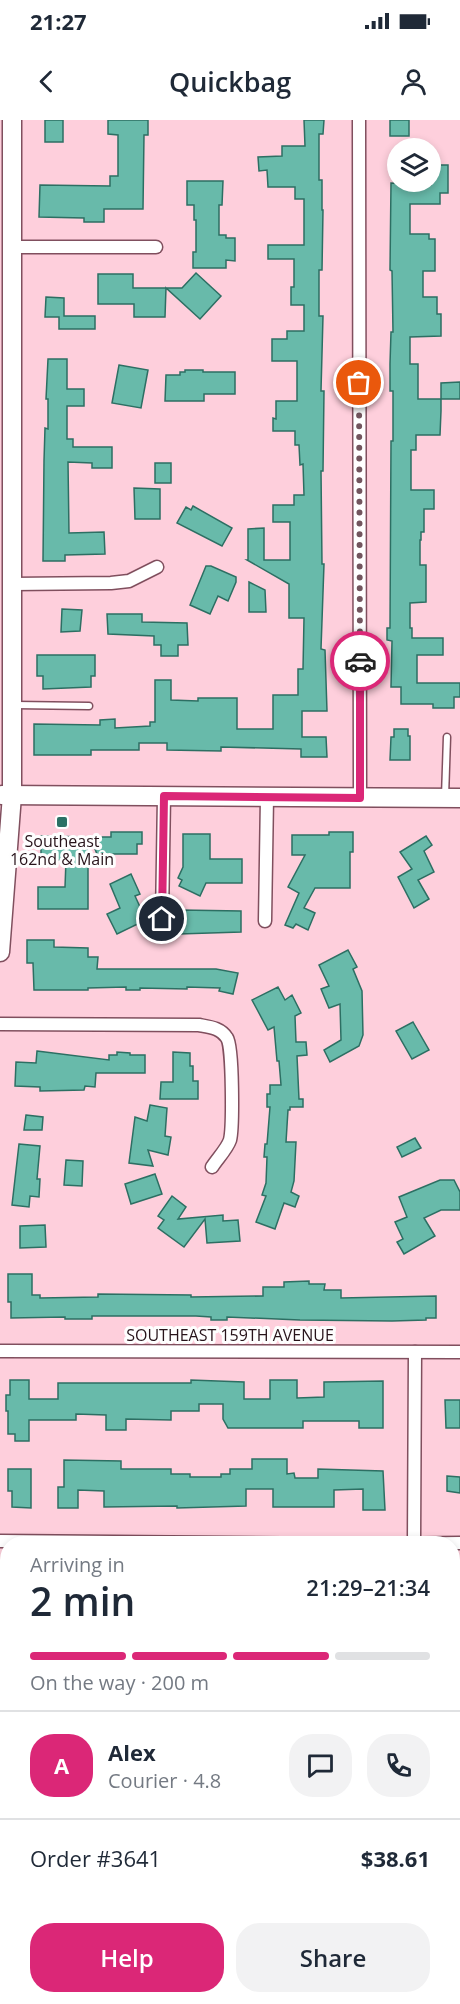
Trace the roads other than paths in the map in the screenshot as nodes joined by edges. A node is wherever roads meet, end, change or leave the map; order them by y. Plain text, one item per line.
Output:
1 (12, 120) edge
2 (359, 120) edge
3 (6, 173) edge
4 (12, 247) junction
5 (156, 247) dead end
6 (6, 501) edge
7 (157, 567) dead end
8 (12, 584) junction
9 (12, 705) junction
10 (89, 706) dead end
11 (447, 737) dead end
12 (6, 795) edge
13 (164, 796) junction
14 (267, 797) junction
15 (360, 798) junction
16 (452, 798) edge
17 (162, 919) dead end
18 (265, 921) dead end
19 (0, 941) edge
20 (0, 1024) edge
21 (212, 1167) dead end
22 (0, 1351) edge
23 (415, 1352) junction
24 (460, 1352) edge
25 (414, 1536) edge

1 - 3 street
2 - 15 street
3 - 4 street
4 - 5 street
4 - 6 street
6 - 8 street
7 - 8 street
8 - 9 street
9 - 10 lane
9 - 12 street
11 - 16 lane
12 - 13 street
12 - 19 street
13 - 14 street
13 - 17 street
14 - 15 street
14 - 18 street
15 - 16 street
20 - 21 street
22 - 23 street, SOUTHEAST 159TH AVENUE
23 - 24 street, SOUTHEAST 159TH AVENUE
23 - 25 street

